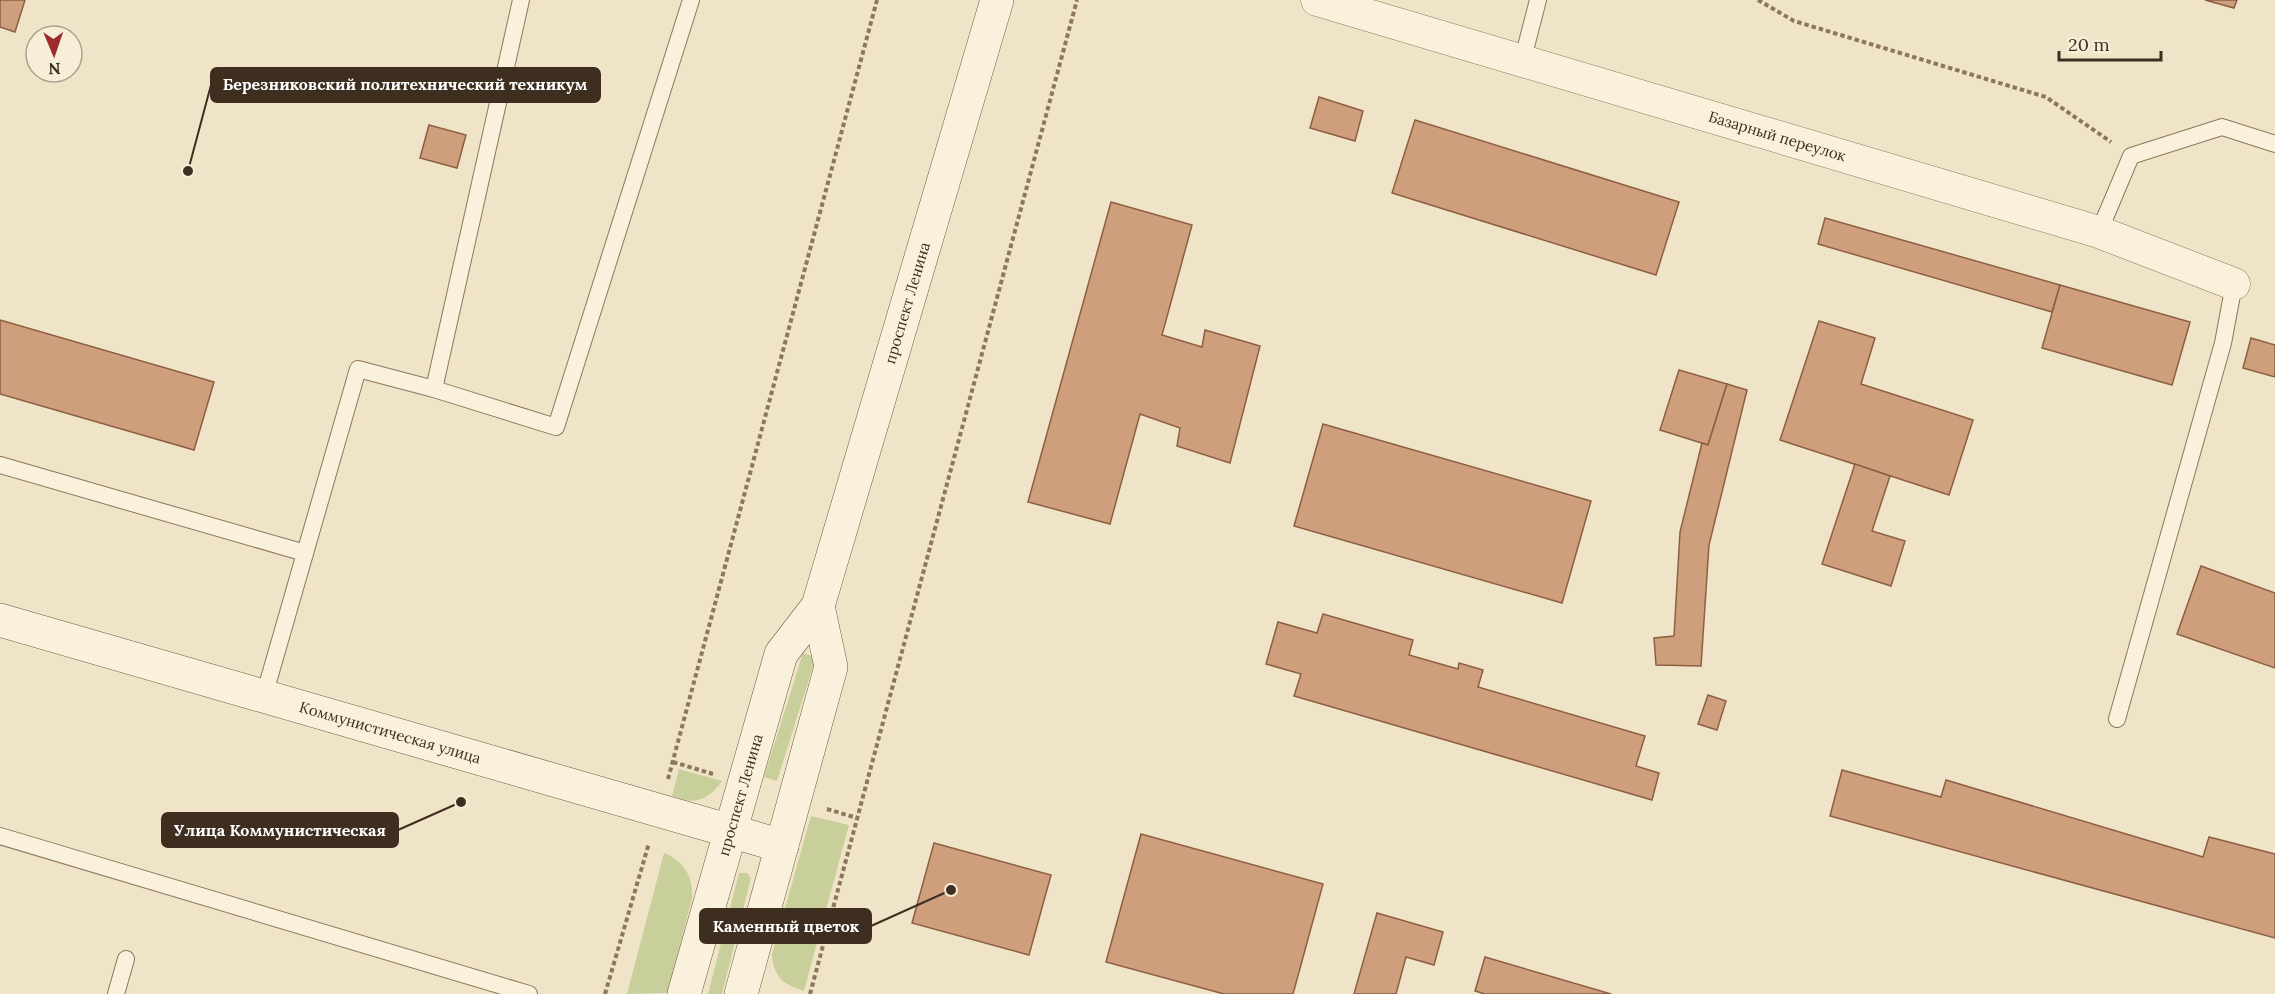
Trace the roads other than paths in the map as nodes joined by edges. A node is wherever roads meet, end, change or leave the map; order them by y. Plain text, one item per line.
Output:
1 (521, 0) edge
2 (690, 0) edge
3 (997, 0) edge
4 (1317, 0) edge
5 (1538, 0) edge
6 (1522, 62) junction
7 (2275, 144) edge
8 (2099, 232) junction
9 (2234, 284) joint
10 (434, 389) junction
11 (0, 465) edge
12 (305, 553) junction
13 (818, 606) junction
14 (0, 620) edge
15 (264, 696) junction
16 (2117, 719) dead end
17 (731, 832) junction
18 (0, 836) edge
19 (782, 846) junction
20 (126, 959) dead end
21 (116, 994) edge
22 (529, 994) edge
23 (684, 994) edge
24 (742, 994) edge

1 - 10 lane
2 - 10 lane
3 - 13 main road, проспект Ленина
4 - 6 street, Базарный переулок
5 - 6 lane
6 - 8 street, Базарный переулок
7 - 8 lane
8 - 9 street, Базарный переулок
9 - 16 lane
10 - 12 lane
11 - 12 lane
12 - 15 lane
13 - 17 main road, проспект Ленина
13 - 19 main road, проспект Ленина
14 - 15 main road, Коммунистическая улица
15 - 17 main road, Коммунистическая улица
17 - 19 main road, Коммунистическая улица
17 - 23 main road, проспект Ленина
18 - 22 lane
19 - 24 main road, проспект Ленина
20 - 21 lane

